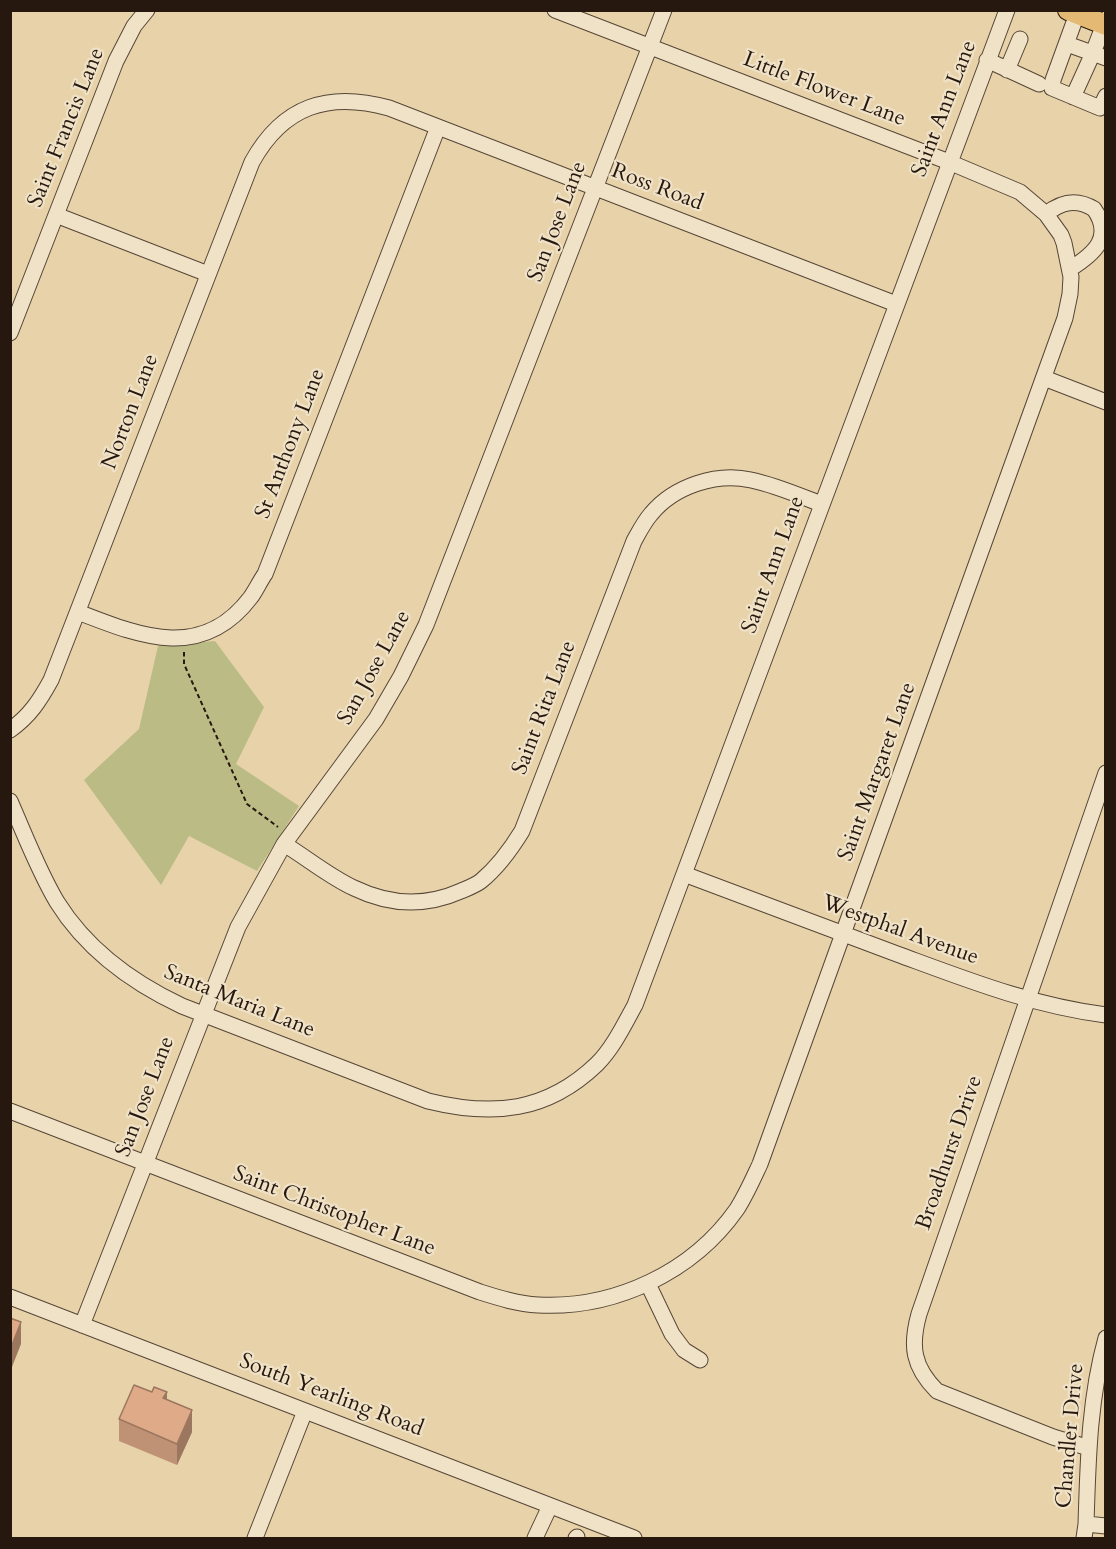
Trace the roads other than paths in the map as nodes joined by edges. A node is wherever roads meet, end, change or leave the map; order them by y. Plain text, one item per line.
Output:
1 (147, 10) edge
2 (555, 10) edge
3 (664, 10) edge
4 (1007, 10) edge
5 (1073, 12) edge
6 (1105, 23) edge
7 (1020, 39) dead end
8 (1067, 44) junction
9 (650, 47) junction
10 (1099, 56) edge
11 (987, 60) junction
12 (1007, 70) junction
13 (1039, 84) dead end
14 (1106, 96) edge
15 (1073, 97) junction
16 (297, 113) joint
17 (438, 127) junction
18 (949, 162) junction
19 (595, 188) junction
20 (1046, 214) junction
21 (56, 215) junction
22 (1061, 235) joint
23 (1070, 269) junction
24 (208, 274) junction
25 (896, 304) junction
26 (10, 333) edge
27 (1044, 378) junction
28 (1106, 402) edge
29 (821, 504) junction
30 (78, 612) junction
31 (10, 729) edge
32 (1106, 773) edge
33 (10, 801) edge
34 (287, 840) junction
35 (684, 874) junction
36 (843, 934) junction
37 (1027, 1000) junction
38 (203, 1014) junction
39 (1106, 1015) edge
40 (540, 1101) joint
41 (10, 1111) edge
42 (145, 1163) junction
43 (648, 1284) junction
44 (10, 1297) edge
45 (82, 1325) junction
46 (1106, 1338) edge
47 (700, 1360) dead end
48 (305, 1411) junction
49 (1089, 1448) junction
50 (550, 1506) junction
51 (1106, 1526) edge
52 (1085, 1531) edge
53 (615, 1535) edge
54 (255, 1539) edge
55 (535, 1539) edge
56 (634, 1539) edge

1 - 21 street, Saint Francis Lane
2 - 9 street, Little Flower Lane
3 - 9 street, San Jose Lane
4 - 11 street, Saint Ann Lane
5 - 6 main road
5 - 8 street
6 - 10 street
7 - 12 street
8 - 10 street
8 - 15 street
9 - 18 street, Little Flower Lane
9 - 19 street, San Jose Lane
10 - 15 street
11 - 12 street
11 - 18 street, Saint Ann Lane
12 - 13 street
14 - 15 street
16 - 17 street, Ross Road
16 - 24 street, Norton Lane
17 - 19 street, Ross Road
17 - 30 street, St Anthony Lane
18 - 20 street, Little Flower Lane
18 - 25 street, Saint Ann Lane
19 - 25 street, Ross Road
19 - 34 street, San Jose Lane
20 - 22 street, Little Flower Lane
20 - 23 street
21 - 24 street
21 - 26 street, Saint Francis Lane
22 - 23 street, Saint Margaret Lane
23 - 27 street, Saint Margaret Lane
24 - 30 street, Norton Lane
25 - 29 street, Saint Ann Lane
27 - 28 street
27 - 36 street, Saint Margaret Lane
29 - 34 street, Saint Rita Lane
29 - 35 street, Saint Ann Lane
30 - 31 street, Norton Lane
32 - 37 street, Broadhurst Drive
33 - 38 street, Santa Maria Lane
34 - 38 street, San Jose Lane
35 - 36 street, Westphal Avenue
35 - 40 street, Saint Ann Lane
36 - 37 street, Westphal Avenue
36 - 43 street, Saint Margaret Lane
37 - 39 street, Westphal Avenue
37 - 49 street, Broadhurst Drive
38 - 40 street, Santa Maria Lane
38 - 42 street, San Jose Lane
41 - 42 street, Saint Christopher Lane
42 - 43 street, Saint Christopher Lane
42 - 45 street, San Jose Lane
43 - 47 street
44 - 45 street, South Yearling Road
45 - 48 street, South Yearling Road
46 - 49 street, Chandler Drive
48 - 50 street, South Yearling Road
48 - 54 street
49 - 52 street, Chandler Drive
50 - 53 street, South Yearling Road
50 - 55 street
51 - 52 street
53 - 56 street, South Yearling Road

